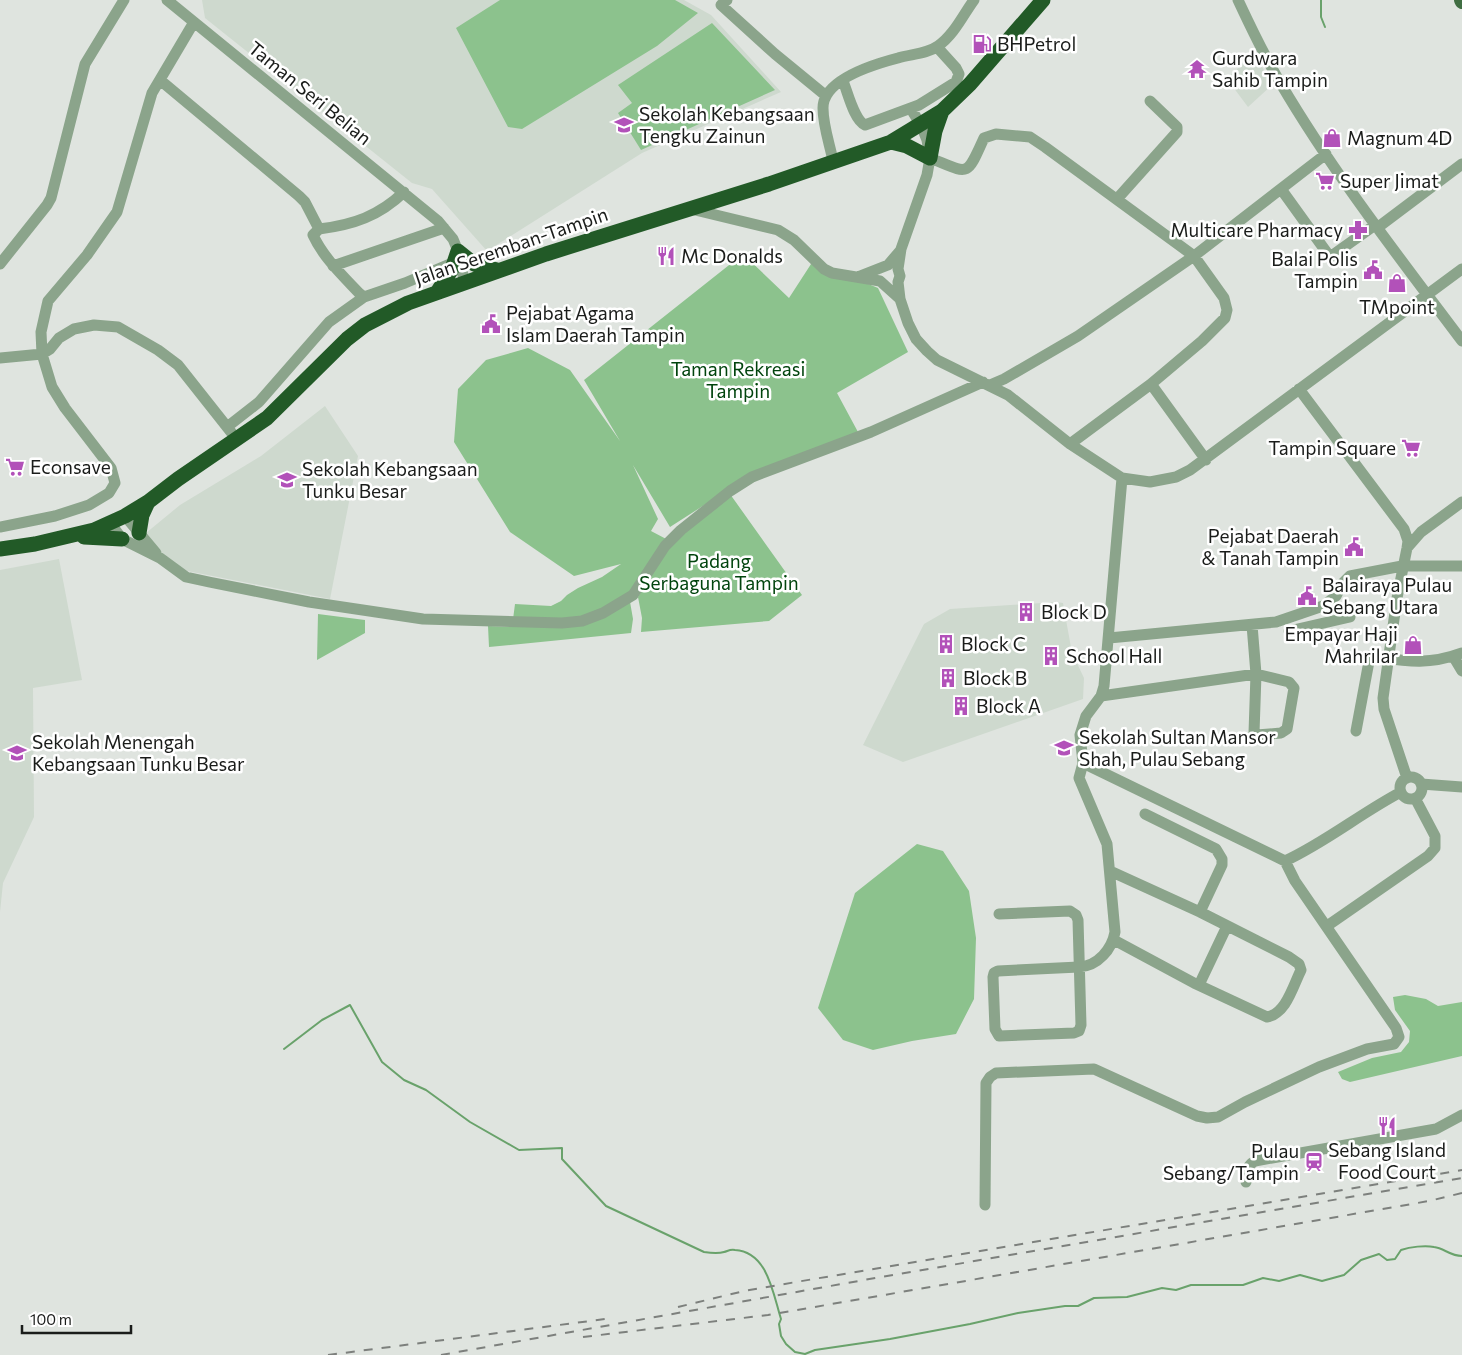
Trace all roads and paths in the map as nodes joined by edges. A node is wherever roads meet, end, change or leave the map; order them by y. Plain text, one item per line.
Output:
1 (124, 0) edge
2 (167, 0) edge
3 (974, 0) edge
4 (1042, 0) edge
5 (1238, 0) edge
6 (720, 2) edge
7 (194, 22) junction
8 (937, 47) junction
9 (160, 80) junction
10 (843, 81) junction
11 (825, 95) junction
12 (1150, 101) dead end
13 (912, 109) junction
14 (942, 111) junction
15 (921, 125) junction
16 (891, 142) junction
17 (1326, 154) junction
18 (930, 158) junction
19 (833, 162) junction
20 (1462, 164) edge
21 (1281, 189) junction
22 (404, 192) junction
23 (1117, 199) junction
24 (688, 208) junction
25 (1376, 226) junction
26 (444, 228) junction
27 (316, 232) junction
28 (1194, 256) junction
29 (459, 258) junction
30 (0, 264) edge
31 (333, 266) junction
32 (1462, 269) edge
33 (497, 270) junction
34 (888, 275) junction
35 (469, 280) junction
36 (438, 291) junction
37 (364, 296) junction
38 (1428, 296) junction
39 (1462, 341) edge
40 (42, 354) junction
41 (0, 358) edge
42 (1018, 370) junction
43 (986, 384) junction
44 (1151, 384) junction
45 (1300, 389) junction
46 (1008, 395) junction
47 (232, 433) junction
48 (1070, 444) junction
49 (1206, 460) junction
50 (1122, 478) junction
51 (148, 502) junction
52 (1462, 502) edge
53 (125, 516) junction
54 (111, 524) junction
55 (1431, 525) junction
56 (0, 527) edge
57 (1404, 529) junction
58 (139, 533) junction
59 (70, 537) junction
60 (122, 539) junction
61 (1407, 548) junction
62 (0, 550) edge
63 (160, 558) junction
64 (1402, 566) junction
65 (1462, 566) edge
66 (1332, 600) junction
67 (1350, 617) dead end
68 (1333, 620) junction
69 (1252, 625) junction
70 (1289, 631) dead end
71 (1108, 638) junction
72 (1458, 654) edge
73 (1389, 658) junction
74 (1462, 671) edge
75 (1256, 674) junction
76 (1101, 696) junction
77 (1356, 731) dead end
78 (1083, 763) junction
79 (1407, 778) junction
80 (1421, 784) junction
81 (1462, 787) edge
82 (1401, 792) junction
83 (1414, 798) junction
84 (1145, 814) dead end
85 (1285, 861) junction
86 (1110, 871) junction
87 (1200, 912) junction
88 (999, 914) dead end
89 (1227, 926) junction
90 (1327, 926) junction
91 (1114, 940) junction
92 (1080, 967) junction
93 (1199, 985) junction
94 (1462, 1115) edge
95 (1246, 1182) dead end
96 (985, 1205) dead end

1 - 30 street
2 - 7 street, Taman Seri Belian
3 - 8 street
4 - 14 highway, Jalan Seremban-Tampin
5 - 17 street
6 - 11 street
7 - 9 street
7 - 22 street, Taman Seri Belian
8 - 10 street
8 - 13 street
9 - 27 street
9 - 40 street
10 - 11 street
10 - 13 street
11 - 19 street
12 - 23 street
13 - 15 street
14 - 15 highway, Jalan Seremban-Tampin
14 - 18 highway
15 - 16 highway, Jalan Seremban-Tampin
15 - 18 street
16 - 18 highway
16 - 19 highway, Jalan Seremban-Tampin
17 - 21 street
17 - 25 street
18 - 23 street
18 - 34 street
19 - 24 highway, Jalan Seremban-Tampin
20 - 25 street
21 - 25 street
21 - 28 street
22 - 26 street, Taman Seri Belian
22 - 27 street
23 - 28 street
24 - 33 highway, Jalan Seremban-Tampin
24 - 34 street
25 - 38 street
26 - 29 street, Taman Seri Belian
26 - 31 street
27 - 31 street
28 - 42 street
28 - 44 street
29 - 33 highway
29 - 35 street, Taman Seri Belian
29 - 36 highway
29 - 37 street
31 - 37 street
32 - 38 street
33 - 35 highway, Jalan Seremban-Tampin
34 - 43 street
35 - 36 highway, Jalan Seremban-Tampin
36 - 47 highway, Jalan Seremban-Tampin
37 - 47 street
38 - 39 street
38 - 45 street
40 - 41 street
40 - 47 street
40 - 56 street
42 - 43 street
42 - 46 street
43 - 46 street
43 - 63 street
44 - 48 street
44 - 49 street
45 - 49 street
45 - 57 street
46 - 48 street
47 - 51 highway, Jalan Seremban-Tampin
48 - 50 street
49 - 50 street
50 - 71 street
51 - 53 highway, Jalan Seremban-Tampin
51 - 58 highway
52 - 55 street
53 - 54 highway, Jalan Seremban-Tampin
53 - 58 street
54 - 59 highway, Jalan Seremban-Tampin
54 - 60 street
55 - 57 street
55 - 61 street
57 - 61 street
58 - 63 street
59 - 60 highway
59 - 62 highway, Jalan Seremban-Tampin
60 - 63 street
61 - 64 street
64 - 65 street
64 - 66 street
64 - 73 street
66 - 68 street
66 - 69 street
67 - 68 street
68 - 70 street
69 - 71 street
69 - 75 street
71 - 76 street
72 - 73 street
72 - 74 street
73 - 77 street
73 - 79 street
75 - 75 street
75 - 76 street
76 - 78 street
78 - 85 street
78 - 86 street
79 - 80 street
79 - 82 street
80 - 81 street
80 - 83 street
82 - 83 street
82 - 85 street
83 - 90 street
84 - 87 street
85 - 90 street
86 - 87 street
86 - 91 street
87 - 89 street
88 - 92 street
89 - 93 street
89 - 93 street
90 - 96 street
91 - 92 street
91 - 93 street
92 - 92 street
94 - 95 street

